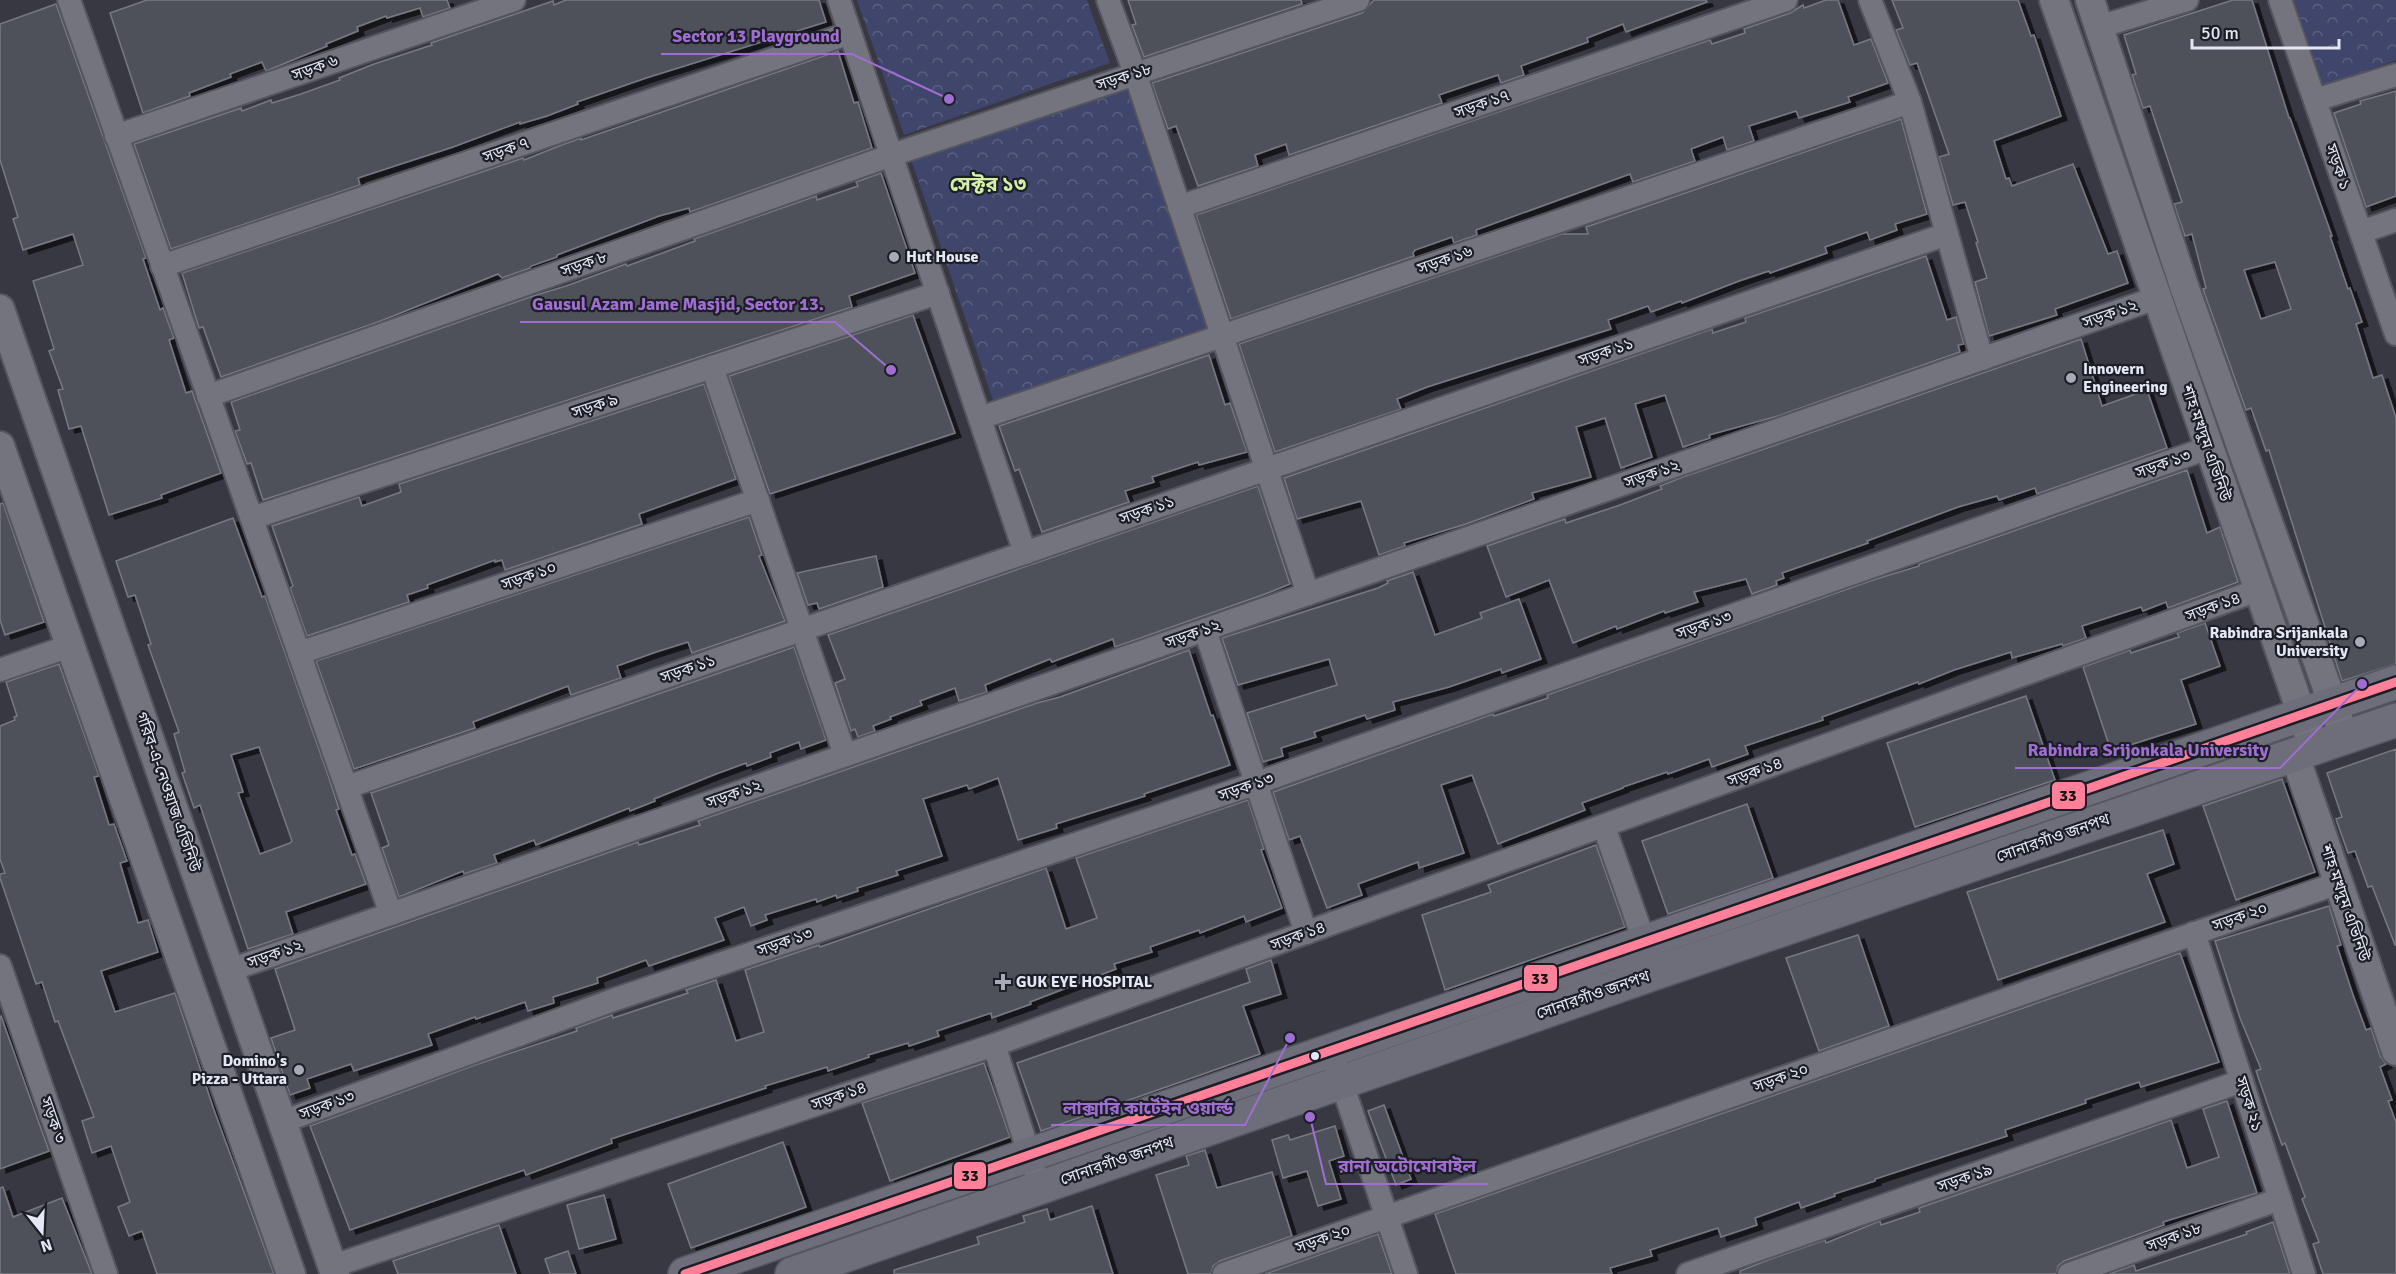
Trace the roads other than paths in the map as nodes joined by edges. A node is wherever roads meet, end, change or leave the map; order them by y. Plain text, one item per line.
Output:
1 (514, 0) edge
2 (839, 0) edge
3 (1108, 0) edge
4 (1358, 0) edge
5 (1786, 0) edge
6 (1870, 0) edge
7 (2054, 0) edge
8 (2090, 0) edge
9 (2187, 0) edge
10 (2280, 0) edge
11 (76, 2) edge
12 (2099, 27) junction
13 (850, 33) junction
14 (2109, 58) junction
15 (2077, 69) junction
16 (1135, 73) junction
17 (2396, 75) edge
18 (2314, 100) junction
19 (1910, 102) junction
20 (116, 136) junction
21 (892, 155) junction
22 (1179, 207) junction
23 (2396, 220) edge
24 (2361, 232) junction
25 (1947, 234) junction
26 (162, 266) junction
27 (938, 293) junction
28 (2156, 298) junction
29 (0, 309) edge
30 (2396, 334) edge
31 (1222, 336) junction
32 (1982, 359) junction
33 (712, 367) junction
34 (2215, 374) junction
35 (2186, 384) junction
36 (208, 396) junction
37 (980, 418) junction
38 (0, 446) edge
39 (2208, 448) junction
40 (1267, 469) junction
41 (758, 500) junction
42 (252, 518) junction
43 (1025, 553) junction
44 (2258, 590) junction
45 (1308, 594) junction
46 (802, 629) junction
47 (1205, 630) junction
48 (70, 646) junction
49 (299, 653) junction
50 (0, 670) edge
51 (2396, 682) edge
52 (2333, 704) junction
53 (2301, 715) junction
54 (2396, 720) edge
55 (2345, 738) junction
56 (2305, 752) junction
57 (846, 755) junction
58 (157, 762) junction
59 (116, 776) junction
60 (1257, 783) junction
61 (347, 787) junction
62 (2031, 809) junction
63 (1604, 827) junction
64 (2042, 842) junction
65 (2338, 883) junction
66 (391, 914) junction
67 (1306, 933) junction
68 (2194, 933) junction
69 (1645, 943) junction
70 (0, 966) edge
71 (230, 970) junction
72 (1655, 974) junction
73 (994, 1044) junction
74 (1331, 1051) junction
75 (2396, 1051) edge
76 (2242, 1081) junction
77 (1342, 1084) junction
78 (282, 1122) junction
79 (1028, 1154) junction
80 (1041, 1187) junction
81 (2280, 1199) junction
82 (1386, 1217) junction
83 (334, 1270) edge
84 (802, 1272) edge
85 (106, 1274) edge
86 (291, 1274) edge
87 (685, 1274) edge
88 (1224, 1274) edge
89 (1406, 1274) edge
90 (1688, 1274) edge
91 (2069, 1274) edge
92 (2304, 1274) edge

1 - 20 street, সড়ক ৬
2 - 13 street
3 - 16 street
4 - 16 street, সড়ক ১৮
5 - 22 street, সড়ক ১৭
6 - 19 street
7 - 15 street, শাহ মখদুম এভিনিউ
8 - 12 street, শাহ মখদুম এভিনিউ
9 - 12 street
10 - 18 street, সড়ক ১
11 - 20 street
12 - 14 street, শাহ মখদুম এভিনিউ
13 - 21 street
13 - 26 street, সড়ক ৭
14 - 15 street
14 - 34 street, শাহ মখদুম এভিনিউ
15 - 28 street, শাহ মখদুম এভিনিউ
16 - 21 street, সড়ক ১৮
16 - 22 street
17 - 18 street
18 - 24 street, সড়ক ১
19 - 25 street
19 - 31 street, সড়ক ১৬
20 - 26 street
21 - 27 street
21 - 36 street, সড়ক ৮
22 - 31 street
23 - 24 street
24 - 30 street, সড়ক ১
25 - 32 street
25 - 40 street, সড়ক ১১
26 - 36 street
27 - 33 street, সড়ক ৯
27 - 37 street
28 - 32 street, সড়ক ১২
28 - 35 street, শাহ মখদুম এভিনিউ
29 - 58 street, গরিব-এ-নেওয়াজ এভিনিউ
31 - 37 street, সড়ক ১৬
31 - 40 street
32 - 45 street, সড়ক ১২
33 - 41 street
33 - 42 street, সড়ক ৯
34 - 35 street
34 - 52 street, শাহ মখদুম এভিনিউ
35 - 39 street, শাহ মখদুম এভিনিউ
36 - 42 street
37 - 43 street
38 - 48 street
39 - 44 street, শাহ মখদুম এভিনিউ
39 - 60 street, সড়ক ১৩
40 - 43 street, সড়ক ১১
40 - 45 street
41 - 46 street
41 - 49 street, সড়ক ১০
42 - 49 street
43 - 46 street, সড়ক ১১
44 - 53 street, শাহ মখদুম এভিনিউ
44 - 63 street, সড়ক ১৪
45 - 47 street, সড়ক ১২
46 - 57 street
46 - 61 street, সড়ক ১১
47 - 57 street, সড়ক ১২
47 - 60 street
48 - 50 street
48 - 59 street
49 - 61 street
51 - 52 main road, সোনারগাঁও জনপথ
52 - 53 main road, সোনারগাঁও জনপথ
52 - 55 street, শাহ মখদুম এভিনিউ
53 - 56 street, শাহ মখদুম এভিনিউ
53 - 62 main road, সোনারগাঁও জনপথ
54 - 55 main road, সোনারগাঁও জনপথ
55 - 56 main road, সোনারগাঁও জনপথ
56 - 64 main road, সোনারগাঁও জনপথ
56 - 65 street, শাহ মখদুম এভিনিউ
57 - 66 street, সড়ক ১২
58 - 59 street
58 - 71 street, গরিব-এ-নেওয়াজ এভিনিউ
59 - 86 street
60 - 67 street
60 - 78 street, সড়ক ১৩
61 - 66 street
62 - 64 main road
62 - 69 main road, সোনারগাঁও জনপথ
63 - 67 street, সড়ক ১৪
63 - 69 street
64 - 72 main road, সোনারগাঁও জনপথ
65 - 68 street, সড়ক ২০
65 - 75 street, শাহ মখদুম এভিনিউ
66 - 71 street, সড়ক ১২
67 - 73 street, সড়ক ১৪
68 - 76 street, সড়ক ২১
68 - 82 street, সড়ক ২০
69 - 72 street
69 - 74 main road, সোনারগাঁও জনপথ
70 - 85 street, সড়ক ৩
71 - 78 street, গরিব-এ-নেওয়াজ এভিনিউ
72 - 77 main road, সোনারগাঁও জনপথ
73 - 79 street
73 - 83 street, সড়ক ১৪
74 - 77 street
74 - 79 main road, সোনারগাঁও জনপথ
76 - 81 street, সড়ক ২১
76 - 90 street, সড়ক ১৯
77 - 80 main road, সোনারগাঁও জনপথ
77 - 82 street
78 - 83 street, গরিব-এ-নেওয়াজ এভিনিউ
79 - 80 street
79 - 87 main road, সোনারগাঁও জনপথ
80 - 84 main road, সোনারগাঁও জনপথ
81 - 91 street, সড়ক ১৮
81 - 92 street, সড়ক ২১
82 - 88 street, সড়ক ২০
82 - 89 street

